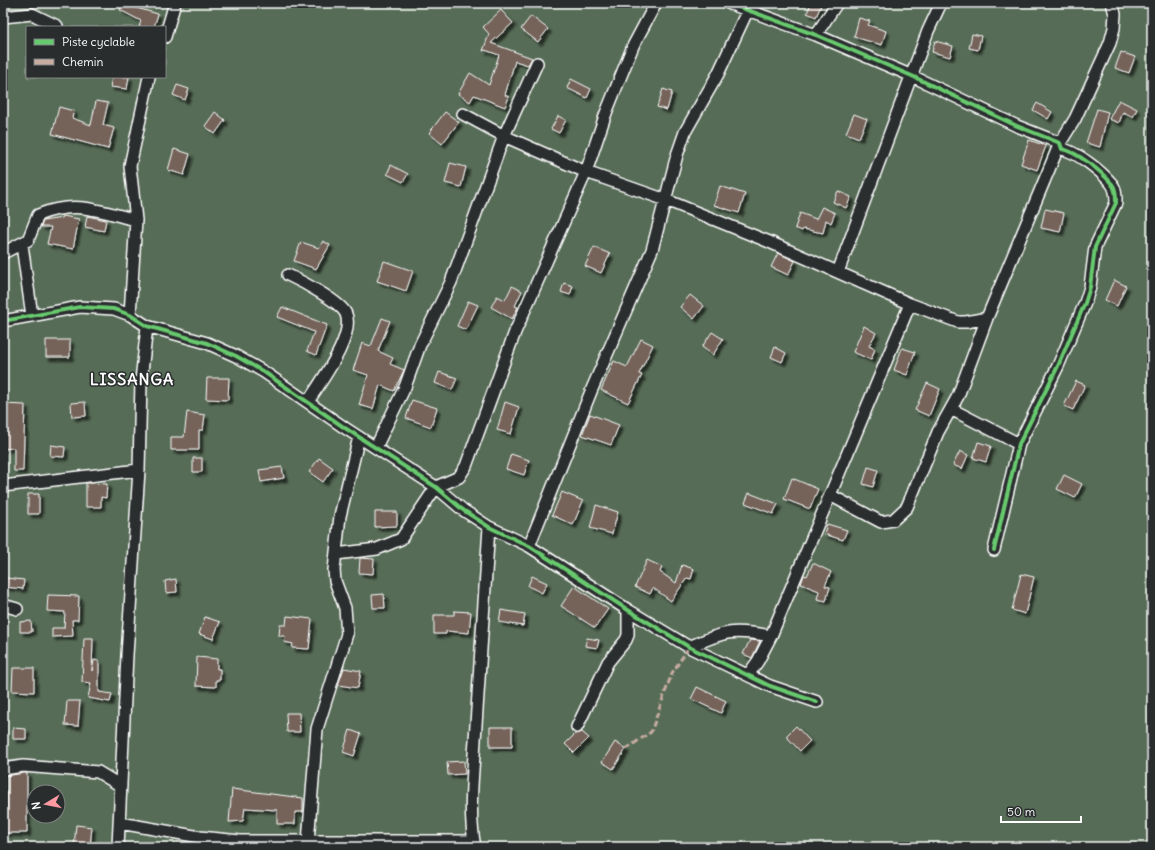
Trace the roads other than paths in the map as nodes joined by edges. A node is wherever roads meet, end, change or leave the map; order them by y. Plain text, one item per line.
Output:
1 (174, 3) edge
2 (656, 3) edge
3 (728, 3) edge
4 (837, 3) edge
5 (941, 3) edge
6 (1112, 3) edge
7 (750, 7) edge
8 (3, 17) edge
9 (57, 26) edge
10 (166, 33) edge
11 (816, 35) junction
12 (537, 63) dead end
13 (912, 76) junction
14 (149, 78) edge
15 (463, 114) dead end
16 (504, 136) junction
17 (1060, 143) junction
18 (586, 172) junction
19 (666, 200) junction
20 (136, 220) junction
21 (22, 245) junction
22 (3, 254) edge
23 (838, 272) junction
24 (288, 275) dead end
25 (910, 304) junction
26 (130, 315) junction
27 (32, 316) junction
28 (987, 318) junction
29 (3, 321) edge
30 (147, 326) junction
31 (308, 402) junction
32 (951, 409) junction
33 (359, 437) junction
34 (1019, 444) junction
35 (376, 447) junction
36 (139, 470) junction
37 (3, 486) edge
38 (436, 487) junction
39 (830, 495) junction
40 (489, 527) junction
41 (528, 546) junction
42 (994, 550) dead end
43 (336, 554) junction
44 (3, 605) edge
45 (17, 609) dead end
46 (628, 610) junction
47 (771, 636) junction
48 (689, 647) junction
49 (748, 675) junction
50 (817, 702) dead end
51 (577, 727) dead end
52 (3, 769) edge
53 (121, 786) junction
54 (120, 823) junction
55 (308, 842) junction
56 (475, 844) edge
57 (118, 847) edge

1 - 10 street
2 - 18 street
3 - 7 street
4 - 11 street
5 - 13 street
6 - 17 street
7 - 11 street
7 - 19 street
8 - 9 street
11 - 13 street
12 - 16 street
13 - 17 street
13 - 23 street
14 - 20 street
15 - 16 street
16 - 18 street
16 - 35 street
17 - 28 street
17 - 34 street
18 - 19 street
18 - 38 street
19 - 23 street
19 - 41 street
20 - 21 street
20 - 26 street
21 - 22 street
21 - 27 street
23 - 25 street
24 - 31 street
25 - 28 street
25 - 39 street
26 - 27 street
26 - 30 street
27 - 29 street
28 - 32 street
30 - 31 street
30 - 36 street
31 - 33 street
32 - 34 street
32 - 39 street
33 - 35 street
33 - 43 street
34 - 42 street
35 - 38 street
36 - 37 street
36 - 53 street
38 - 40 street
38 - 43 street
39 - 47 street
40 - 41 street
40 - 56 street
41 - 46 street
43 - 55 street
44 - 45 street
46 - 48 street
46 - 51 street
47 - 48 street
47 - 49 street
48 - 49 street
49 - 50 street
52 - 53 street
53 - 54 street
54 - 55 street
54 - 57 street
55 - 56 street

